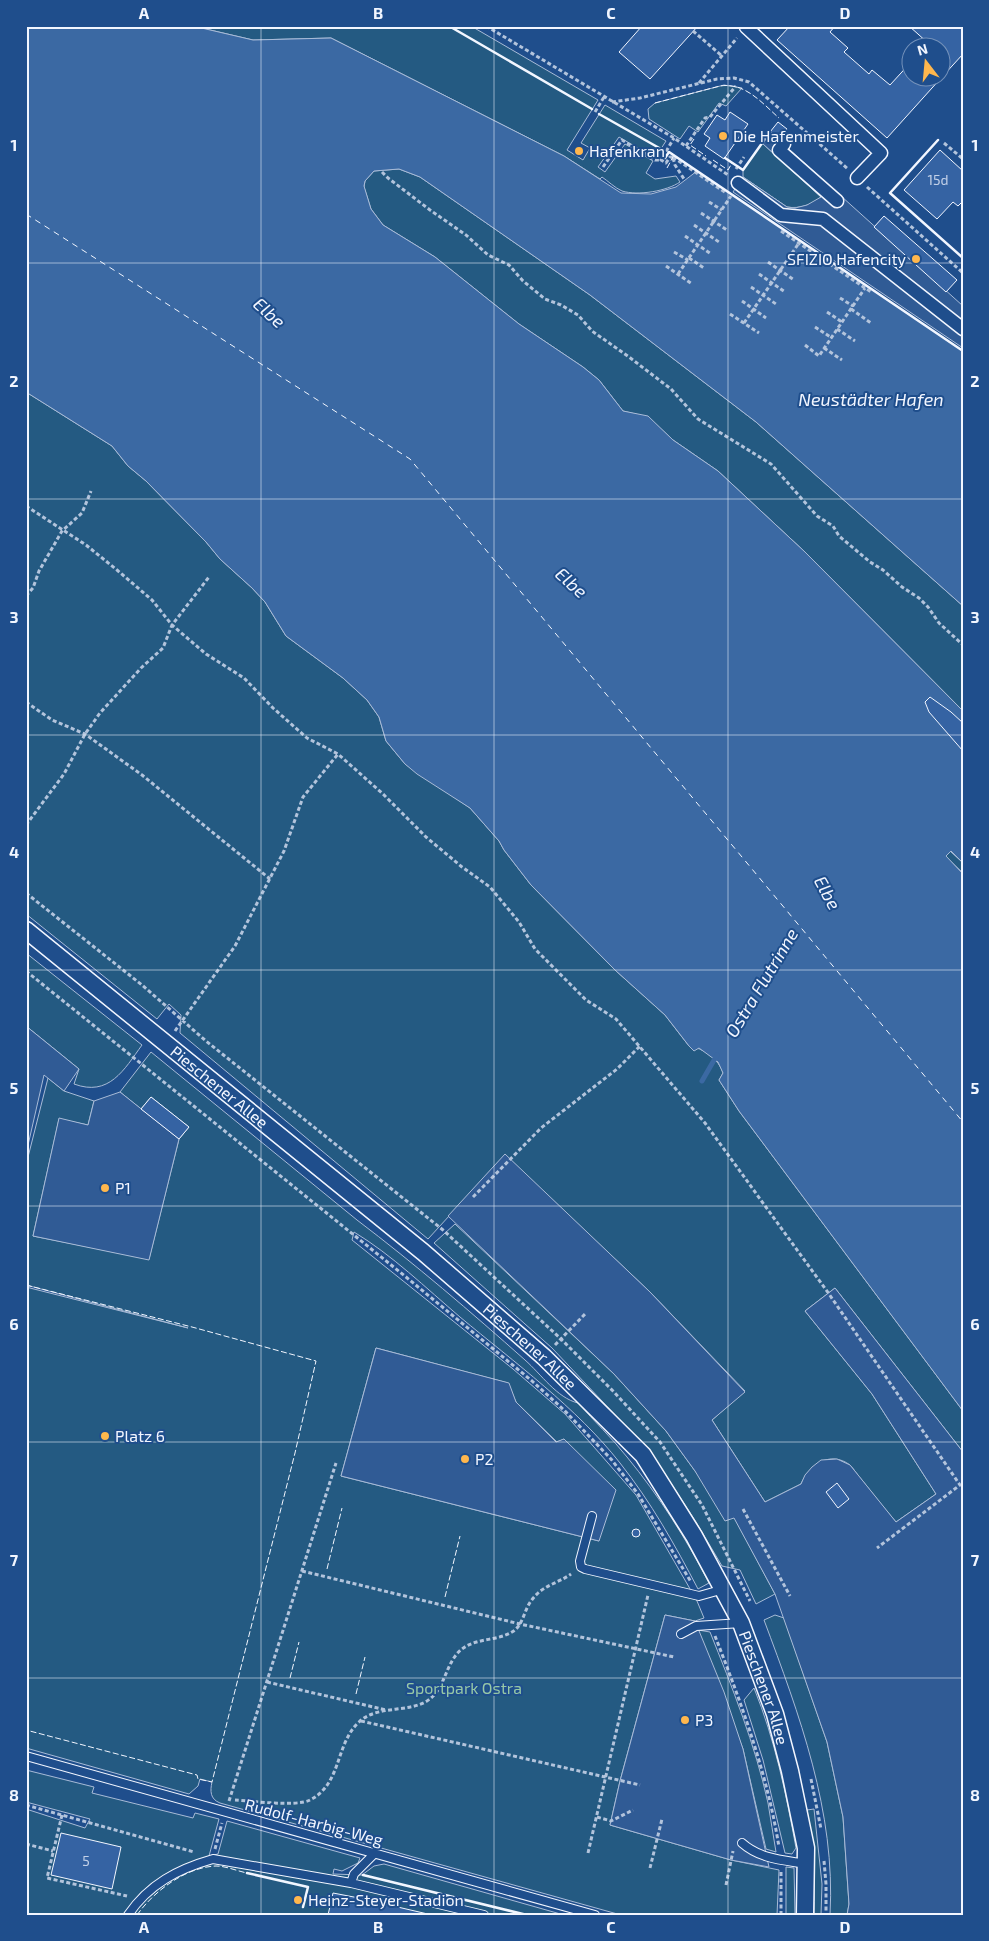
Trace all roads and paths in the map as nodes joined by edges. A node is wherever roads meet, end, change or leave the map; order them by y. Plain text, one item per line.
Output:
1 (486, 26) edge
2 (746, 27) edge
3 (693, 31) dead end
4 (722, 56) junction
5 (699, 83) junction
6 (736, 86) dead end
7 (604, 97) junction
8 (612, 102) junction
9 (595, 112) dead end
10 (674, 138) junction
11 (944, 143) dead end
12 (784, 144) dead end
13 (686, 146) junction
14 (673, 157) junction
15 (963, 159) edge
16 (661, 160) junction
17 (679, 160) dead end
18 (603, 167) dead end
19 (382, 172) dead end
20 (858, 178) junction
21 (684, 179) dead end
22 (738, 183) joint
23 (731, 196) dead end
24 (709, 202) dead end
25 (722, 210) junction
26 (702, 213) dead end
27 (823, 219) junction
28 (714, 221) junction
29 (694, 225) dead end
30 (727, 230) dead end
31 (706, 233) junction
32 (686, 236) dead end
33 (719, 242) dead end
34 (799, 243) dead end
35 (674, 252) dead end
36 (711, 254) dead end
37 (688, 259) junction
38 (768, 262) dead end
39 (666, 266) dead end
40 (704, 268) dead end
41 (780, 271) junction
42 (963, 273) edge
43 (678, 274) junction
44 (759, 274) dead end
45 (794, 280) dead end
46 (772, 283) junction
47 (692, 284) dead end
48 (751, 287) dead end
49 (865, 288) dead end
50 (785, 292) dead end
51 (763, 296) junction
52 (840, 298) dead end
53 (742, 301) dead end
54 (776, 304) dead end
55 (852, 308) junction
56 (754, 309) junction
57 (827, 312) dead end
58 (730, 314) dead end
59 (766, 318) dead end
60 (842, 322) junction
61 (744, 323) junction
62 (871, 323) dead end
63 (815, 327) dead end
64 (837, 329) junction
65 (963, 329) edge
66 (759, 334) dead end
67 (832, 338) junction
68 (855, 341) dead end
69 (805, 345) dead end
70 (824, 348) junction
71 (842, 360) dead end
72 (90, 491) dead end
73 (26, 506) edge
74 (62, 531) junction
75 (208, 577) dead end
76 (26, 596) edge
77 (172, 625) junction
78 (963, 645) edge
79 (26, 702) edge
80 (85, 734) junction
81 (338, 754) junction
82 (26, 825) edge
83 (270, 879) junction
84 (26, 893) edge
85 (26, 930) edge
86 (26, 971) edge
87 (182, 1022) junction
88 (165, 1043) junction
89 (640, 1046) junction
90 (473, 1197) dead end
91 (586, 1313) dead end
92 (561, 1339) junction
93 (544, 1357) junction
94 (336, 1463) dead end
95 (960, 1485) junction
96 (963, 1489) edge
97 (743, 1509) dead end
98 (592, 1516) dead end
99 (877, 1548) dead end
100 (581, 1567) junction
101 (302, 1571) junction
102 (650, 1585) junction
103 (724, 1590) junction
104 (699, 1596) junction
105 (790, 1596) dead end
106 (753, 1606) dead end
107 (741, 1623) junction
108 (520, 1624) junction
109 (711, 1625) junction
110 (681, 1634) dead end
111 (636, 1648) junction
112 (674, 1657) dead end
113 (267, 1682) junction
114 (387, 1710) junction
115 (360, 1721) junction
116 (26, 1756) edge
117 (809, 1770) dead end
118 (606, 1779) junction
119 (640, 1785) dead end
120 (26, 1805) edge
121 (633, 1810) dead end
122 (62, 1816) junction
123 (597, 1816) junction
124 (662, 1818) dead end
125 (223, 1820) dead end
126 (822, 1836) dead end
127 (739, 1843) joint
128 (26, 1844) edge
129 (53, 1851) junction
130 (375, 1853) junction
131 (588, 1853) dead end
132 (214, 1856) junction
133 (824, 1856) dead end
134 (781, 1860) junction
135 (806, 1864) junction
136 (650, 1868) dead end
137 (351, 1883) junction
138 (726, 1885) dead end
139 (140, 1899) junction
140 (128, 1915) edge
141 (484, 1915) edge
142 (595, 1915) edge
143 (781, 1915) edge
144 (805, 1915) edge
145 (826, 1915) edge

1 - 7 path
2 - 4 path
2 - 20 street
3 - 4 path
4 - 5 path
5 - 8 path
5 - 20 path
6 - 13 path
7 - 8 path
7 - 9 path
8 - 10 path
10 - 13 path
10 - 16 path
11 - 15 path
12 - 27 street
13 - 22 path
14 - 16 path
14 - 17 path
14 - 21 path
16 - 18 path
19 - 78 path
20 - 42 path
22 - 27 street
23 - 25 path
24 - 25 path
25 - 28 path
26 - 28 path
27 - 65 street
28 - 30 path
28 - 31 path
29 - 31 path
31 - 33 path
31 - 37 path
32 - 36 path
34 - 41 path
35 - 37 path
37 - 40 path
37 - 43 path
38 - 41 path
39 - 43 path
41 - 45 path
41 - 46 path
43 - 47 path
44 - 46 path
46 - 50 path
46 - 51 path
48 - 51 path
49 - 55 path
51 - 54 path
51 - 56 path
52 - 55 path
53 - 56 path
55 - 60 path
55 - 62 path
56 - 59 path
56 - 61 path
57 - 60 path
58 - 61 path
60 - 64 path
61 - 66 path
63 - 67 path
64 - 67 path
64 - 68 path
67 - 70 path
69 - 70 path
70 - 71 path
72 - 74 path
73 - 74 path
74 - 76 path
74 - 77 path
75 - 77 path
77 - 80 path
77 - 81 path
79 - 80 path
80 - 82 path
80 - 83 path
81 - 83 path
81 - 89 path
83 - 87 path
84 - 87 path
85 - 88 street, Pieschener Allee
86 - 104 path
87 - 88 path
87 - 92 path
88 - 93 street, Pieschener Allee
89 - 90 path
89 - 95 path
91 - 92 path
92 - 93 path
92 - 106 path
93 - 103 street, Pieschener Allee
94 - 101 path
95 - 96 path
95 - 99 path
97 - 105 path
98 - 100 lane
100 - 102 lane
100 - 108 path
101 - 108 path
101 - 113 path
102 - 104 lane
102 - 111 path
103 - 104 lane
103 - 107 street, Pieschener Allee
107 - 109 lane
107 - 135 street, Pieschener Allee
108 - 111 path
108 - 114 path
109 - 110 lane
109 - 134 path
111 - 112 path
111 - 118 path
113 - 114 path
113 - 115 path
114 - 115 path
115 - 118 path
116 - 130 lane, Rudolf-Harbig-Weg
117 - 126 path
118 - 119 path
118 - 123 path
120 - 122 path
121 - 123 path
122 - 129 path
122 - 132 path
123 - 131 path
124 - 136 path
125 - 132 path
127 - 134 lane
127 - 138 path
128 - 129 path
129 - 139 path
130 - 137 lane
130 - 142 lane, Rudolf-Harbig-Weg
132 - 137 lane
132 - 139 lane
133 - 145 path
134 - 135 lane
134 - 143 path
135 - 144 street, Pieschener Allee
137 - 141 lane
139 - 140 lane

